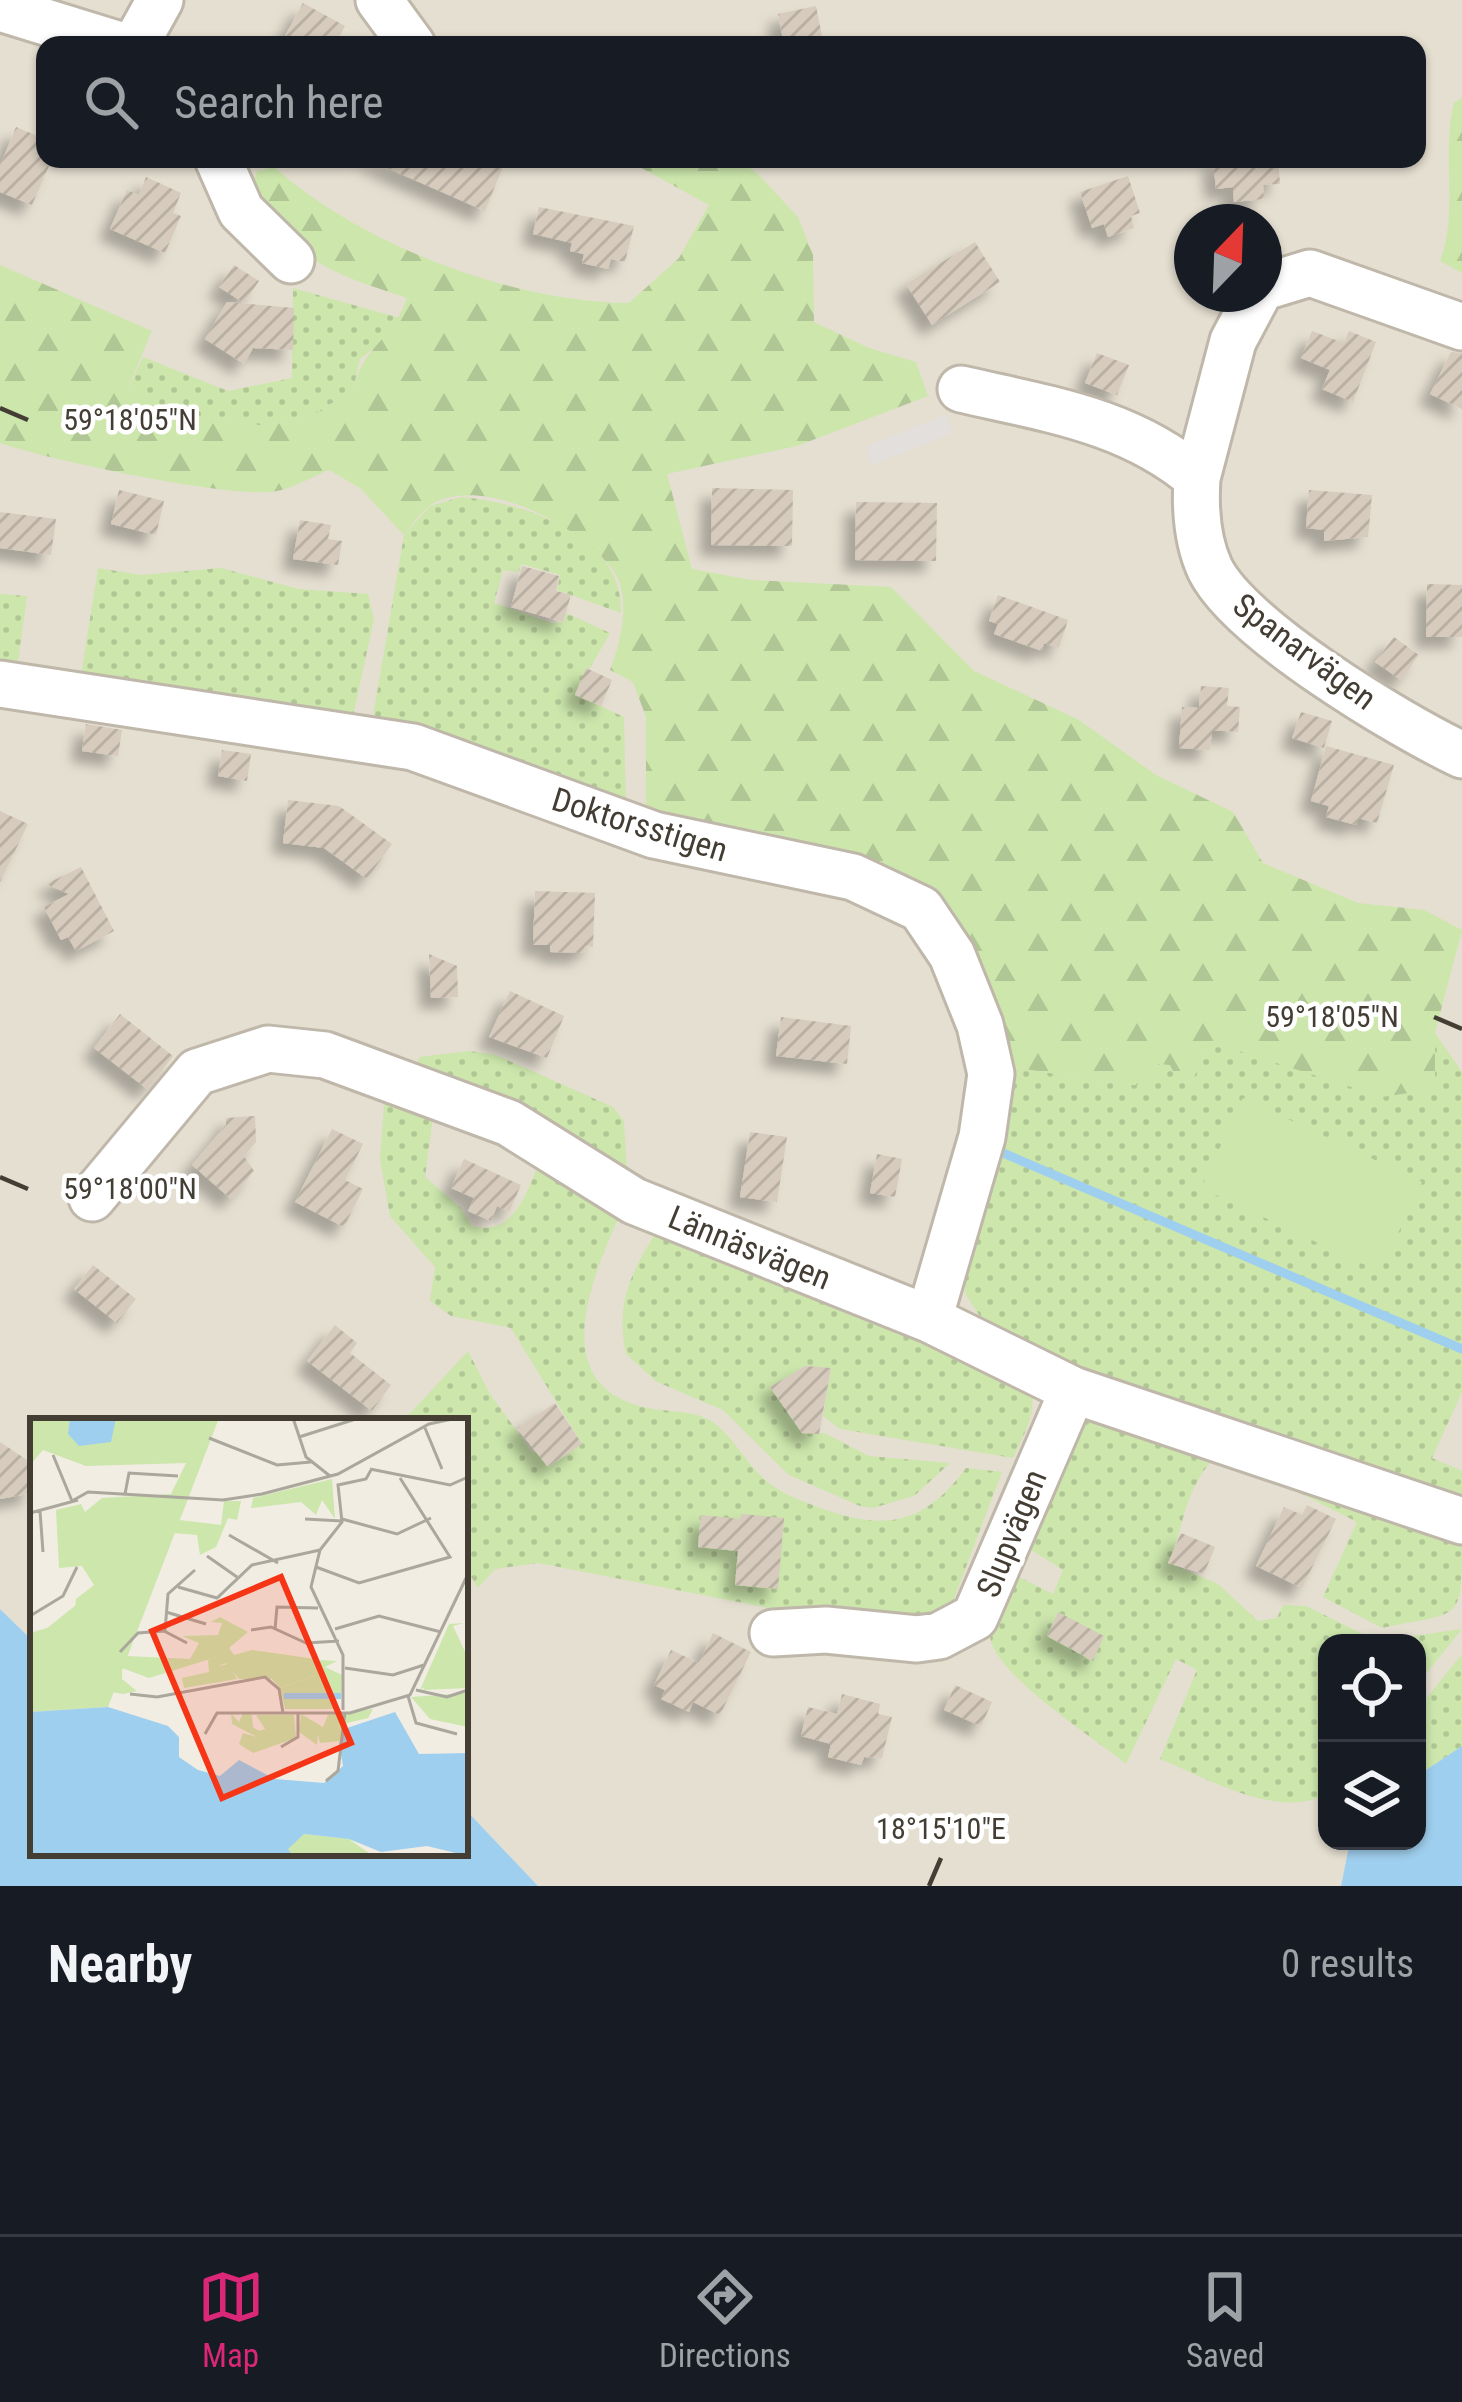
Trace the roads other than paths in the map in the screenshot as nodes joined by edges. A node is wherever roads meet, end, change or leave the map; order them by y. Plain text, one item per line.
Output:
1 (160, 0) edge
2 (379, 0) edge
3 (0, 8) edge
4 (91, 36) edge
5 (140, 36) edge
6 (405, 36) edge
7 (222, 168) edge
8 (291, 260) dead end
9 (1282, 283) edge
10 (1250, 312) edge
11 (1462, 327) edge
12 (961, 388) dead end
13 (1198, 478) junction
14 (0, 684) edge
15 (1462, 755) edge
16 (92, 1198) dead end
17 (929, 1319) junction
18 (1073, 1390) junction
19 (1462, 1521) edge
20 (772, 1634) dead end

1 - 5 street
2 - 6 street
3 - 4 street
7 - 8 street
9 - 11 street
10 - 13 street, Spanarvägen
12 - 13 street
13 - 15 street, Spanarvägen
14 - 17 street, Doktorsstigen
16 - 17 street, Lännäsvägen
17 - 18 street, Lännäsvägen
18 - 19 street, Lännäsvägen
18 - 20 street, Slupvägen

